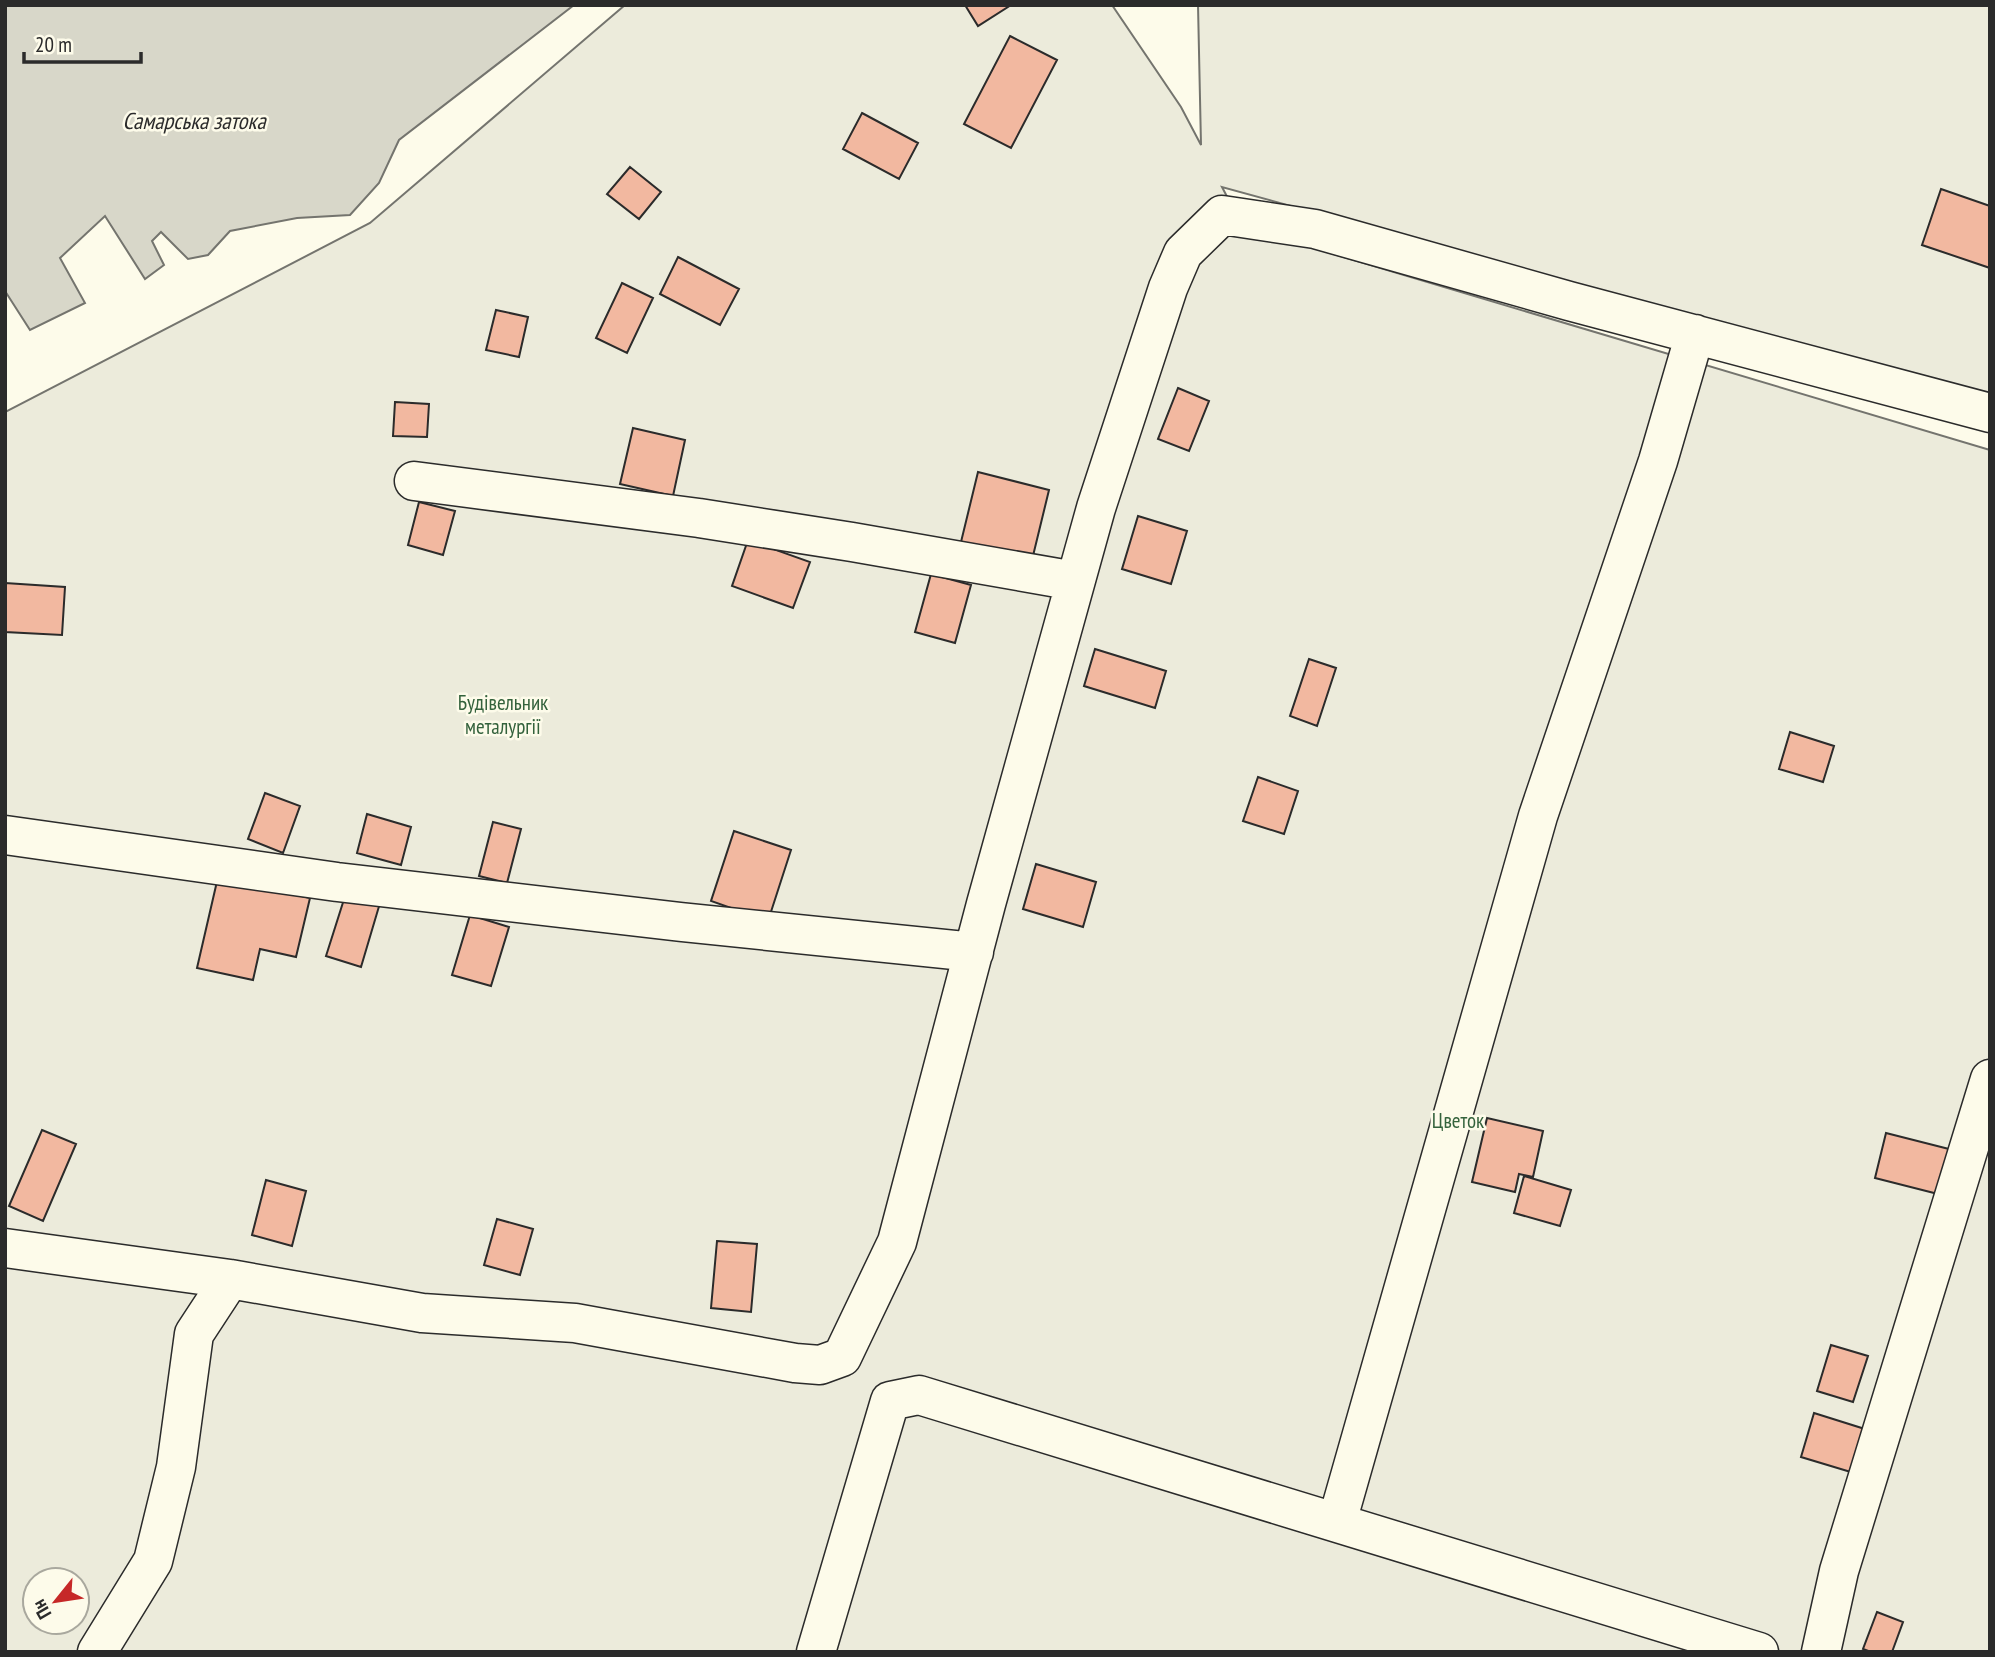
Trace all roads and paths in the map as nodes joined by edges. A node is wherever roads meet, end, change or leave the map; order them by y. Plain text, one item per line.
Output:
1 (1695, 334) junction
2 (1990, 413) edge
3 (414, 481) dead end
4 (1075, 581) junction
5 (5, 835) edge
6 (974, 952) junction
7 (1990, 1079) edge
8 (5, 1248) edge
9 (230, 1279) junction
10 (1337, 1522) junction
11 (97, 1652) edge
12 (816, 1652) edge
13 (1759, 1652) edge
14 (1821, 1652) edge

1 - 2 lane
1 - 4 lane
1 - 10 lane
3 - 4 lane
4 - 6 lane
5 - 6 lane
6 - 9 lane
7 - 14 lane
8 - 9 lane
9 - 11 lane
10 - 12 lane
10 - 13 lane

